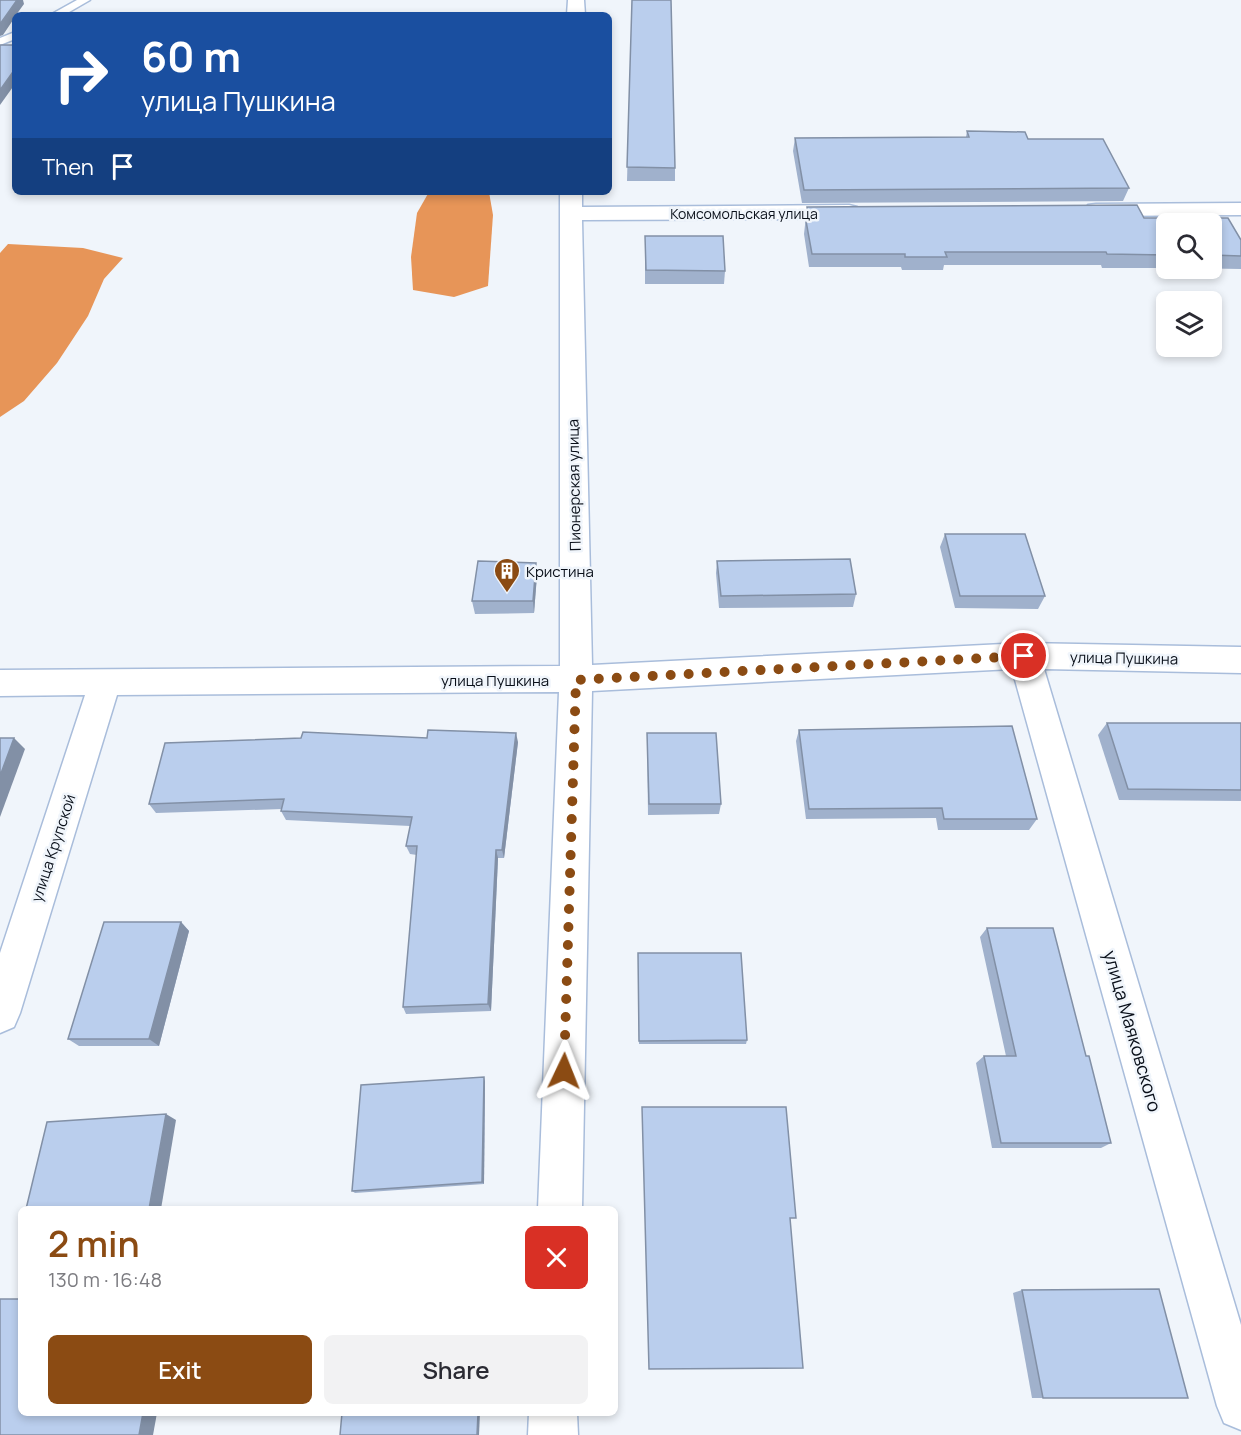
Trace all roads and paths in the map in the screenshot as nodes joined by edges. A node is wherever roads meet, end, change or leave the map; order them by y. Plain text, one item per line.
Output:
1 (85, 0) edge
2 (61, 12) edge
3 (571, 203) edge
4 (1241, 209) edge
5 (1073, 210) edge
6 (870, 212) edge
7 (1024, 656) junction
8 (1241, 660) edge
9 (576, 680) junction
10 (0, 683) edge
11 (105, 683) junction
12 (0, 1013) edge
13 (560, 1206) edge
14 (1241, 1406) edge
15 (553, 1416) edge
16 (553, 1435) edge

1 - 2 lane
3 - 6 street, Комсомольская улица
3 - 9 street, Пионерская улица
4 - 5 street
7 - 8 street, улица Пушкина
7 - 9 street, улица Пушкина
7 - 14 street, улица Маяковского
9 - 11 street, улица Пушкина
9 - 13 street, Пионерская улица
10 - 11 street, улица Пушкина
11 - 12 street, улица Крупской
15 - 16 street

